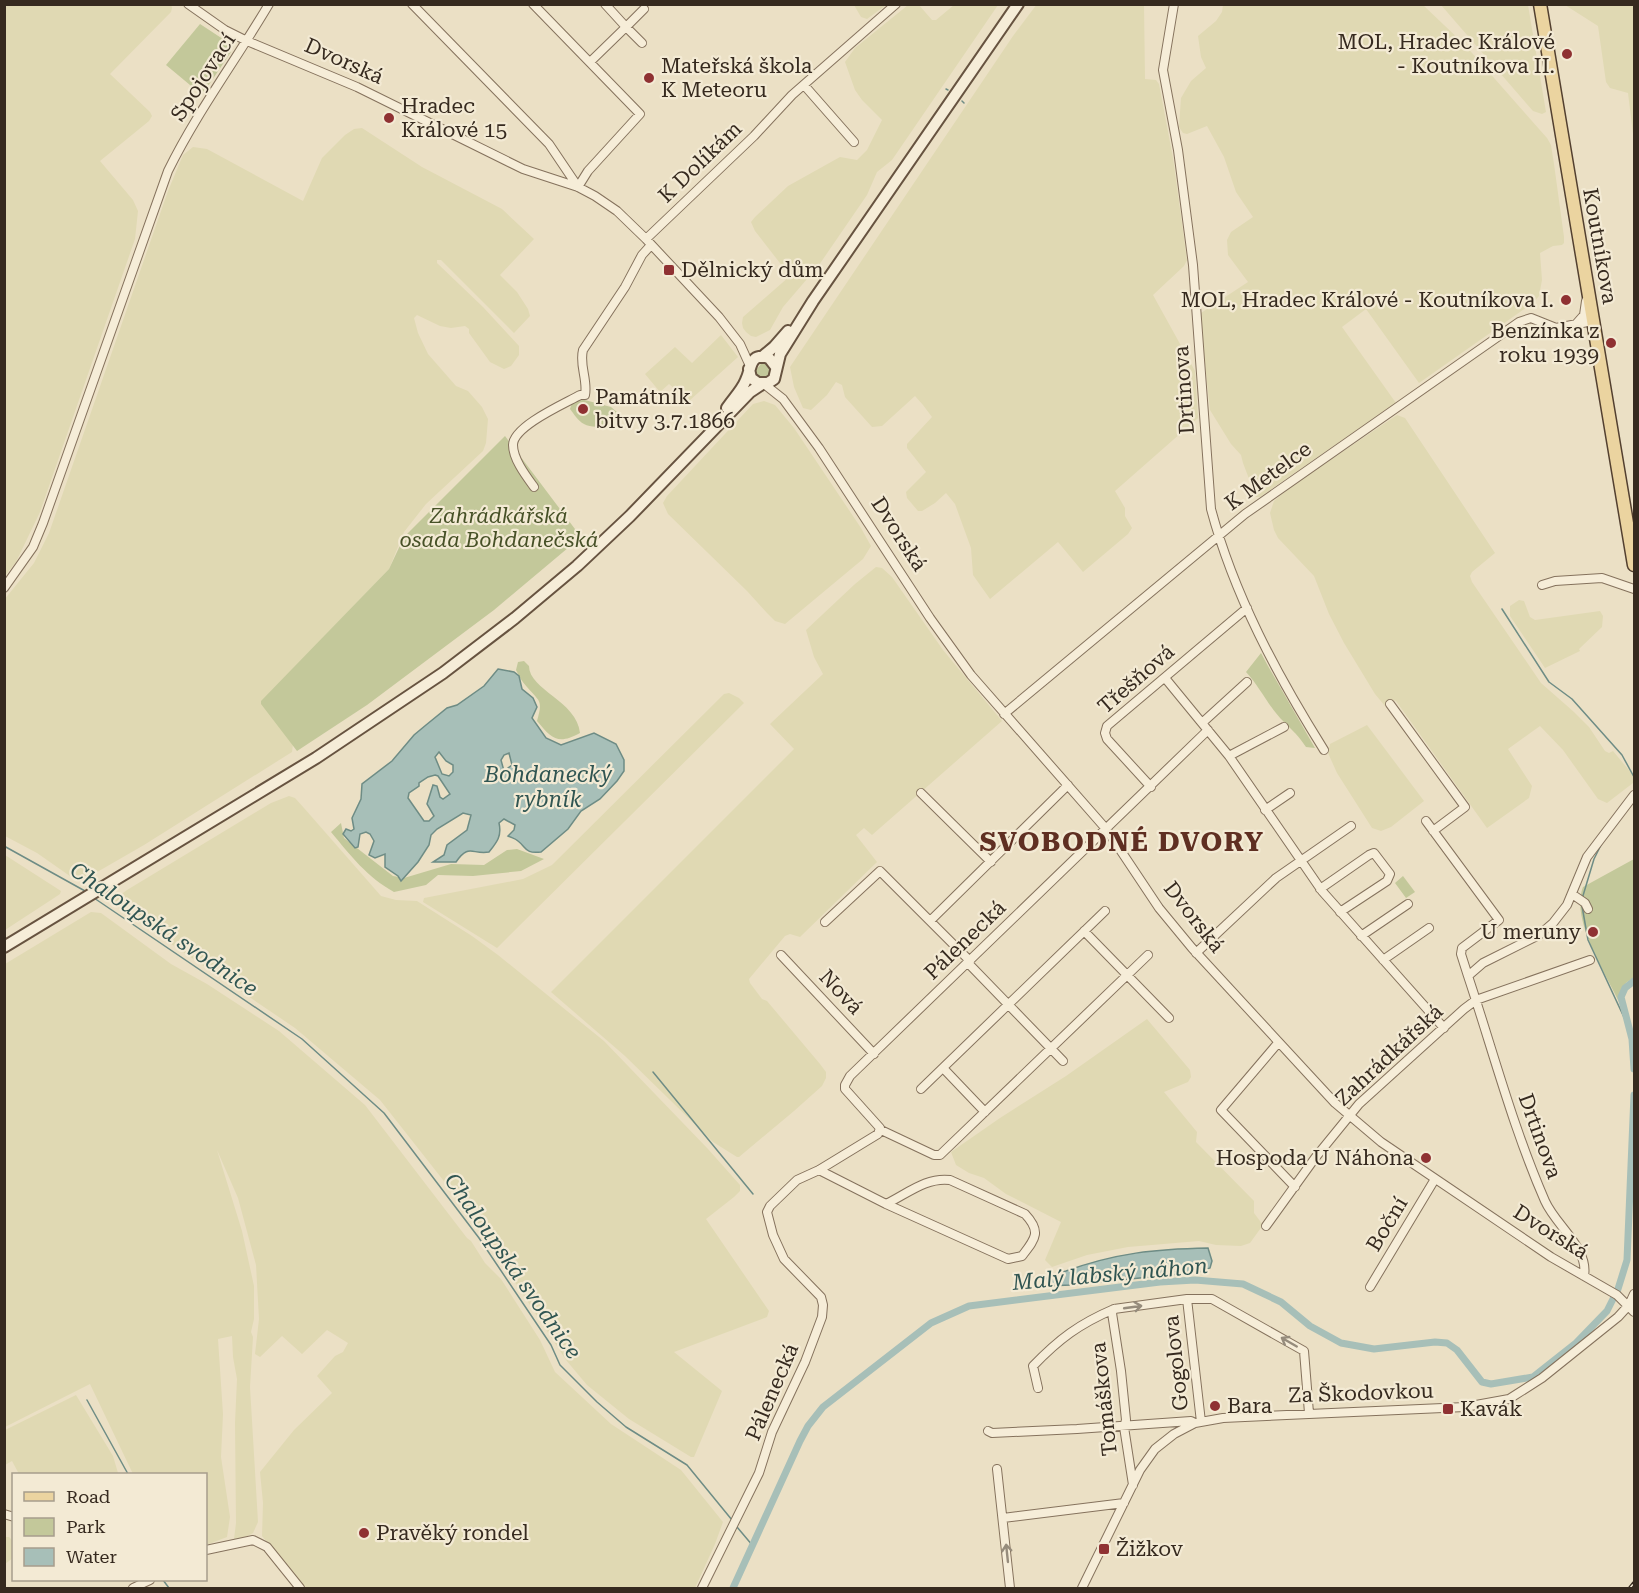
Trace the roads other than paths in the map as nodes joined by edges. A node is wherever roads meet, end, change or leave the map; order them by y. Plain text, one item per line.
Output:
1 (188, 4) edge
2 (269, 4) edge
3 (412, 4) edge
4 (533, 4) edge
5 (605, 4) edge
6 (896, 4) edge
7 (1018, 4) edge
8 (1174, 4) edge
9 (1540, 4) edge
10 (644, 9) dead end
11 (626, 27) junction
12 (248, 41) junction
13 (642, 44) dead end
14 (590, 62) junction
15 (804, 85) junction
16 (854, 142) dead end
17 (578, 187) junction
18 (649, 242) junction
19 (1587, 287) junction
20 (813, 301) junction
21 (1593, 321) junction
22 (1575, 324) junction
23 (740, 344) junction
24 (1598, 348) junction
25 (761, 357) junction
26 (749, 368) junction
27 (776, 371) junction
28 (763, 384) junction
29 (783, 399) junction
30 (705, 437) junction
31 (534, 487) dead end
32 (1218, 535) junction
33 (1635, 565) edge
34 (1542, 585) dead end
35 (4, 588) edge
36 (1635, 589) edge
37 (1247, 608) junction
38 (1165, 678) junction
39 (1247, 682) dead end
40 (1390, 704) dead end
41 (1004, 714) junction
42 (1202, 723) junction
43 (1284, 727) dead end
44 (1208, 730) junction
45 (1324, 750) dead end
46 (1229, 756) junction
47 (1068, 785) junction
48 (1151, 787) junction
49 (921, 793) dead end
50 (1290, 793) dead end
51 (1635, 795) edge
52 (1265, 810) junction
53 (1426, 821) dead end
54 (1351, 826) dead end
55 (1107, 830) junction
56 (1433, 831) junction
57 (1300, 861) junction
58 (991, 862) junction
59 (1320, 889) junction
60 (1572, 894) junction
61 (1408, 904) dead end
62 (1588, 909) dead end
63 (1105, 911) dead end
64 (1340, 912) junction
65 (930, 921) junction
66 (825, 922) dead end
67 (1429, 928) dead end
68 (1084, 931) junction
69 (1361, 936) junction
70 (4, 947) edge
71 (1196, 953) junction
72 (781, 955) dead end
73 (1148, 955) dead end
74 (1383, 960) junction
75 (1590, 960) dead end
76 (969, 962) junction
77 (1127, 975) junction
78 (1468, 976) junction
79 (1476, 1000) junction
80 (1009, 1005) junction
81 (1163, 1011) junction
82 (1170, 1017) dead end
83 (1155, 1018) dead end
84 (1444, 1028) junction
85 (1278, 1043) junction
86 (1051, 1048) junction
87 (874, 1054) junction
88 (1063, 1061) dead end
89 (943, 1068) junction
90 (921, 1089) dead end
91 (985, 1112) junction
92 (1348, 1116) junction
93 (881, 1130) junction
94 (819, 1170) junction
95 (1435, 1179) junction
96 (1295, 1187) junction
97 (886, 1204) junction
98 (1266, 1226) dead end
99 (1584, 1276) junction
100 (1370, 1287) dead end
101 (1635, 1294) edge
102 (1187, 1299) junction
103 (1629, 1305) junction
104 (1114, 1309) junction
105 (1635, 1312) edge
106 (1038, 1389) dead end
107 (1310, 1413) junction
108 (1198, 1422) junction
109 (1124, 1427) junction
110 (988, 1431) dead end
111 (997, 1469) dead end
112 (1133, 1485) junction
113 (1124, 1503) junction
114 (1003, 1518) junction
115 (207, 1550) edge
116 (300, 1588) edge
117 (702, 1588) edge
118 (1010, 1588) edge
119 (1082, 1588) edge

1 - 12 street, Dvorská
2 - 12 street, Spojovací
3 - 17 street
4 - 14 street
5 - 11 street
6 - 15 street, K Dolíkám
7 - 20 main road
8 - 32 street, Drtinova
9 - 19 main road, Koutníkova
10 - 11 street
11 - 13 street
11 - 14 street
12 - 17 street, Dvorská
12 - 35 street, Spojovací
14 - 17 street
15 - 16 street
15 - 18 street, K Dolíkám
17 - 18 street, Dvorská
18 - 23 street, Dvorská
18 - 31 street, K Dolíkám
19 - 21 main road, Koutníkova
19 - 22 street
20 - 25 main road
20 - 27 main road
21 - 22 street, K Metelce
21 - 24 main road, Koutníkova
22 - 24 street
22 - 32 street, K Metelce
23 - 25 street, Dvorská
23 - 26 street, Dvorská
24 - 33 main road, Koutníkova
25 - 26 main road
25 - 27 main road, Dvorská
26 - 28 main road, Dvorská
26 - 30 main road
27 - 28 main road
27 - 29 street, Dvorská
28 - 29 street, Dvorská
28 - 30 main road
29 - 41 street, Dvorská
30 - 70 main road
32 - 37 street, Drtinova
32 - 41 street, K Metelce
34 - 36 street
37 - 38 street, Třešňová
37 - 45 street, Drtinova
38 - 42 street
38 - 48 street, Třešňová
39 - 42 street
40 - 56 street
41 - 47 street, Dvorská
42 - 44 street
43 - 46 street
44 - 46 street
44 - 48 street, Pálenecká
46 - 52 street
47 - 55 street, Dvorská
47 - 58 street
48 - 55 street, Pálenecká
49 - 58 street
50 - 52 street
51 - 60 street
52 - 57 street
53 - 56 street
54 - 57 street
55 - 71 street, Dvorská
55 - 76 street, Pálenecká
56 - 78 street
57 - 59 street
57 - 71 street
58 - 65 street
59 - 64 street
59 - 64 street
60 - 62 street
60 - 78 street
61 - 69 street
63 - 68 street
64 - 69 street
65 - 66 street
65 - 76 street
67 - 74 street
68 - 77 street
68 - 80 street
69 - 74 street
71 - 85 street, Dvorská
72 - 87 street, Nová
73 - 77 street
74 - 84 street
75 - 79 street, Zahrádkářská
76 - 80 street
76 - 87 street, Pálenecká
77 - 81 street
77 - 86 street
78 - 79 street
79 - 84 street, Zahrádkářská
79 - 99 street, Drtinova
80 - 86 street
80 - 89 street
81 - 82 street
81 - 83 street
84 - 92 street, Zahrádkářská
85 - 92 street, Dvorská
85 - 96 street
86 - 88 street
86 - 91 street
87 - 93 street, Pálenecká
89 - 90 street
89 - 91 street
91 - 93 street
92 - 95 street, Dvorská
92 - 96 street, Zahrádkářská
93 - 94 street, Pálenecká
94 - 97 street
94 - 117 street, Pálenecká
95 - 99 street, Dvorská
95 - 100 street, Boční
96 - 98 street, Zahrádkářská
97 - 97 street
99 - 103 street, Dvorská
101 - 103 street, Za Škodovkou
104 -> 102 street, Tomáškova
107 -> 102 street, Tomáškova
102 - 108 street, Gogolova
103 - 105 street
103 - 107 street, Za Škodovkou
104 - 106 street, Tomáškova
104 - 109 street, Tomáškova
107 - 108 street, Za Škodovkou
108 - 109 street
108 - 112 street, Za Škodovkou
109 - 110 street
109 - 112 street, Tomáškova
111 - 114 street
112 - 113 street, Za Škodovkou
113 - 114 street
113 - 119 street, Za Škodovkou
118 -> 114 street
115 - 116 street

